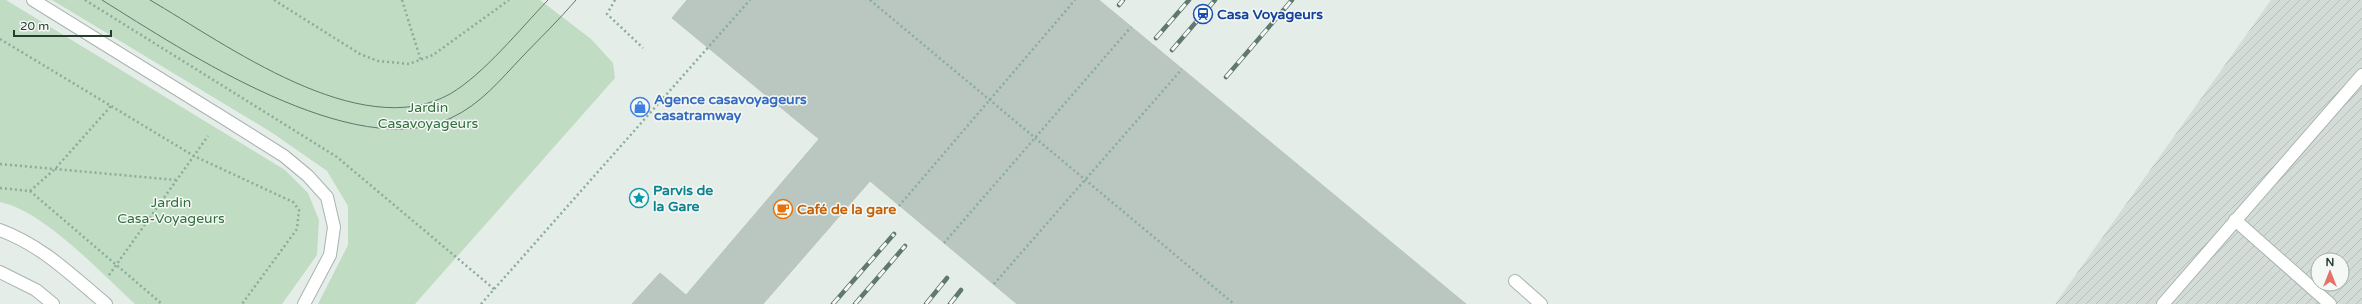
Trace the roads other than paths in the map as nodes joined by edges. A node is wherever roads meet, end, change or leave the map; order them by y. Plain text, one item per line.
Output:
1 (33, 0) edge
2 (2362, 75) edge
3 (2235, 220) junction
4 (0, 230) edge
5 (0, 272) edge
6 (1515, 281) dead end
7 (53, 304) edge
8 (106, 304) edge
9 (304, 304) edge
10 (1541, 304) edge
11 (2163, 304) edge
12 (2330, 304) edge

1 - 9 street
2 - 3 street
3 - 11 street
3 - 12 street
4 - 8 street
5 - 7 street
6 - 10 street

